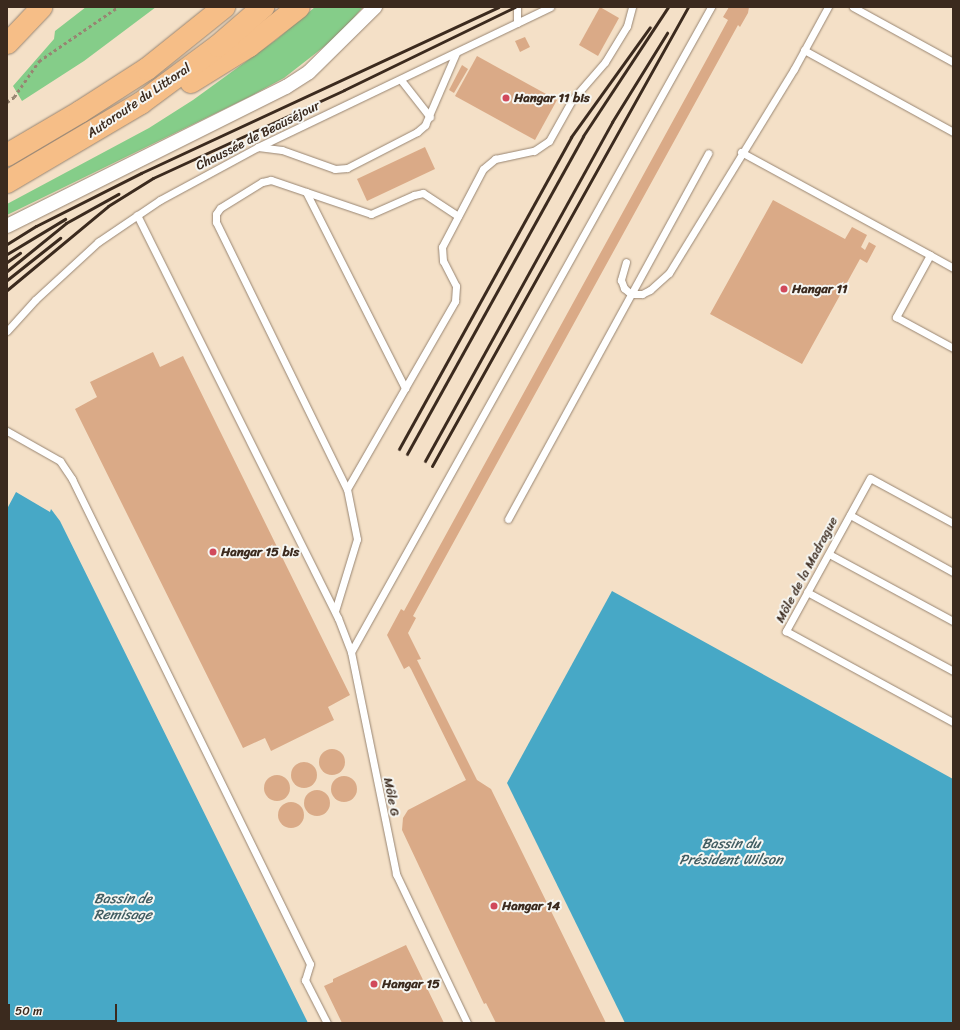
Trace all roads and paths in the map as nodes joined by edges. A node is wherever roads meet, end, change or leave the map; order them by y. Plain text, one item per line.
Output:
1 (41, 7) edge
2 (118, 7) edge
3 (224, 7) edge
4 (263, 7) edge
5 (299, 7) edge
6 (375, 7) edge
7 (517, 7) edge
8 (550, 7) edge
9 (632, 7) edge
10 (711, 7) edge
11 (828, 7) edge
12 (853, 7) edge
13 (517, 23) junction
14 (7, 43) edge
15 (804, 50) junction
16 (456, 53) junction
17 (953, 62) edge
18 (401, 80) junction
19 (7, 102) edge
20 (141, 103) junction
21 (430, 117) junction
22 (953, 132) edge
23 (258, 147) junction
24 (708, 152) dead end
25 (741, 152) junction
26 (7, 155) edge
27 (7, 182) edge
28 (306, 192) junction
29 (137, 215) junction
30 (458, 216) junction
31 (7, 226) edge
32 (930, 255) junction
33 (626, 262) dead end
34 (953, 268) edge
35 (631, 294) junction
36 (7, 332) edge
37 (953, 348) edge
38 (405, 388) junction
39 (7, 431) edge
40 (347, 489) junction
41 (850, 515) junction
42 (508, 519) dead end
43 (953, 522) edge
44 (829, 554) junction
45 (953, 572) edge
46 (808, 592) junction
47 (335, 611) junction
48 (953, 621) edge
49 (350, 652) junction
50 (953, 671) edge
51 (953, 722) edge
52 (327, 1023) edge
53 (467, 1023) edge

1 - 14 main road
2 - 19 path
3 - 26 highway, Autoroute du Littoral
4 - 20 highway, Autoroute du Littoral
5 - 20 highway
6 - 31 street
7 - 13 lane
8 - 13 lane, Chaussée de Beauséjour
9 - 30 lane
10 - 49 lane
11 - 15 lane
12 - 17 lane
13 - 16 lane, Chaussée de Beauséjour
15 - 22 lane
15 - 25 lane
16 - 18 lane, Chaussée de Beauséjour
16 - 21 lane
18 - 21 lane
18 - 23 lane, Chaussée de Beauséjour
20 - 27 highway, Autoroute du Littoral
21 - 23 lane
23 - 29 lane, Chaussée de Beauséjour
24 - 35 lane
25 - 32 lane
25 - 35 lane
28 - 30 lane
28 - 38 lane
28 - 40 lane
29 - 36 lane, Chaussée de Beauséjour
29 - 47 lane, Môle G
30 - 38 lane
32 - 34 lane
32 - 37 lane
33 - 35 lane
35 - 42 lane
38 - 40 lane
39 - 52 lane
40 - 47 lane
41 - 43 lane, Môle de la Madrague
41 - 44 lane, Môle de la Madrague
41 - 45 lane
44 - 46 lane, Môle de la Madrague
44 - 48 lane
46 - 50 lane
46 - 51 lane, Môle de la Madrague
47 - 49 lane, Môle G
49 - 53 lane, Môle G

